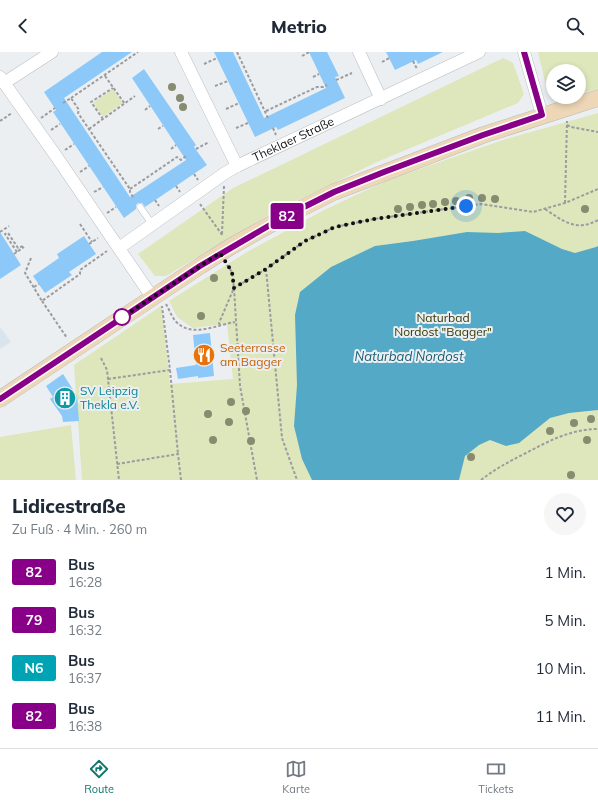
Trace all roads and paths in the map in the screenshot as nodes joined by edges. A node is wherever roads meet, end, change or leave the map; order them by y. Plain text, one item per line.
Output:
1 (52, 52) edge
2 (138, 52) edge
3 (181, 52) edge
4 (237, 52) edge
5 (309, 52) edge
6 (359, 52) edge
7 (479, 52) edge
8 (524, 52) edge
9 (302, 56) dead end
10 (217, 58) dead end
11 (389, 58) dead end
12 (382, 62) dead end
13 (204, 64) dead end
14 (352, 73) dead end
15 (319, 74) dead end
16 (105, 76) junction
17 (313, 77) dead end
18 (228, 80) dead end
19 (336, 80) dead end
20 (2, 82) edge
21 (327, 85) dead end
22 (215, 86) dead end
23 (113, 88) junction
24 (135, 96) dead end
25 (71, 98) junction
26 (598, 98) edge
27 (381, 99) junction
28 (63, 103) dead end
29 (239, 103) dead end
30 (125, 104) junction
31 (150, 106) dead end
32 (54, 108) dead end
33 (564, 108) junction
34 (226, 109) dead end
35 (145, 110) dead end
36 (266, 111) junction
37 (542, 115) junction
38 (268, 118) dead end
39 (103, 119) junction
40 (33, 123) junction
41 (248, 123) dead end
42 (60, 124) dead end
43 (567, 125) junction
44 (57, 126) dead end
45 (163, 126) dead end
46 (236, 128) dead end
47 (89, 129) junction
48 (158, 129) dead end
49 (598, 132) edge
50 (209, 142) dead end
51 (74, 144) dead end
52 (176, 145) dead end
53 (70, 148) dead end
54 (171, 149) dead end
55 (196, 149) dead end
56 (186, 156) dead end
57 (88, 166) dead end
58 (237, 166) junction
59 (84, 169) dead end
60 (225, 173) junction
61 (103, 186) dead end
62 (130, 189) junction
63 (97, 190) dead end
64 (598, 190) edge
65 (193, 195) junction
66 (133, 197) dead end
67 (565, 203) junction
68 (140, 206) dead end
69 (116, 207) dead end
70 (545, 209) junction
71 (111, 210) dead end
72 (598, 220) edge
73 (80, 224) dead end
74 (152, 224) junction
75 (9, 226) dead end
76 (0, 232) edge
77 (92, 242) dead end
78 (224, 245) junction
79 (23, 246) joint
80 (117, 246) junction
81 (31, 258) dead end
82 (266, 269) junction
83 (39, 284) dead end
84 (34, 288) junction
85 (234, 288) junction
86 (152, 297) junction
87 (42, 301) junction
88 (235, 322) junction
89 (220, 325) junction
90 (74, 349) junction
91 (101, 358) dead end
92 (170, 370) junction
93 (108, 379) junction
94 (0, 399) edge
95 (598, 429) edge
96 (178, 454) junction
97 (117, 464) junction
98 (119, 480) edge
99 (181, 480) edge
100 (257, 480) edge
101 (297, 480) edge
102 (481, 480) edge

1 - 20 street
2 - 16 path
3 - 58 street
4 - 36 path
5 - 9 path
6 - 27 street
7 - 27 street, Theklaer Straße
8 - 37 street
10 - 13 path
11 - 12 path
14 - 19 path
15 - 17 path
16 - 23 path
16 - 25 path
18 - 22 path
20 - 40 street
21 - 36 path
23 - 30 path
23 - 39 path
24 - 30 path
25 - 28 path
25 - 47 path
26 - 33 main road
27 - 58 street, Theklaer Straße
29 - 34 path
30 - 39 path
31 - 35 path
32 - 40 path
33 - 37 main road
33 - 43 path
36 - 38 path
37 - 78 main road
39 - 47 path
40 - 80 street
41 - 46 path
42 - 44 path
43 - 49 path
43 - 67 path
45 - 48 path
47 - 62 path
50 - 55 path
51 - 53 path
52 - 54 path
56 - 62 path
57 - 59 path
58 - 60 street, Theklaer Straße
60 - 65 street, Theklaer Straße
60 - 78 path
61 - 63 path
62 - 66 path
64 - 67 path
65 - 74 street, Theklaer Straße
65 - 78 path
67 - 70 path
68 - 74 lane
69 - 71 path
70 - 72 path
70 - 82 path
73 - 77 path
74 - 80 street, Theklaer Straße
75 - 76 path
78 - 85 path
78 - 86 main road
79 - 79 path
80 - 86 street
80 - 87 path
81 - 84 path
82 - 85 path
82 - 101 path
83 - 84 path
84 - 87 path
85 - 88 path
85 - 89 path
86 - 90 main road
87 - 90 path
88 - 89 path
88 - 100 path
89 - 92 path
90 - 94 main road
91 - 93 path
92 - 93 path
92 - 96 path
93 - 97 path
95 - 102 path
96 - 97 path
96 - 99 path
97 - 98 path

